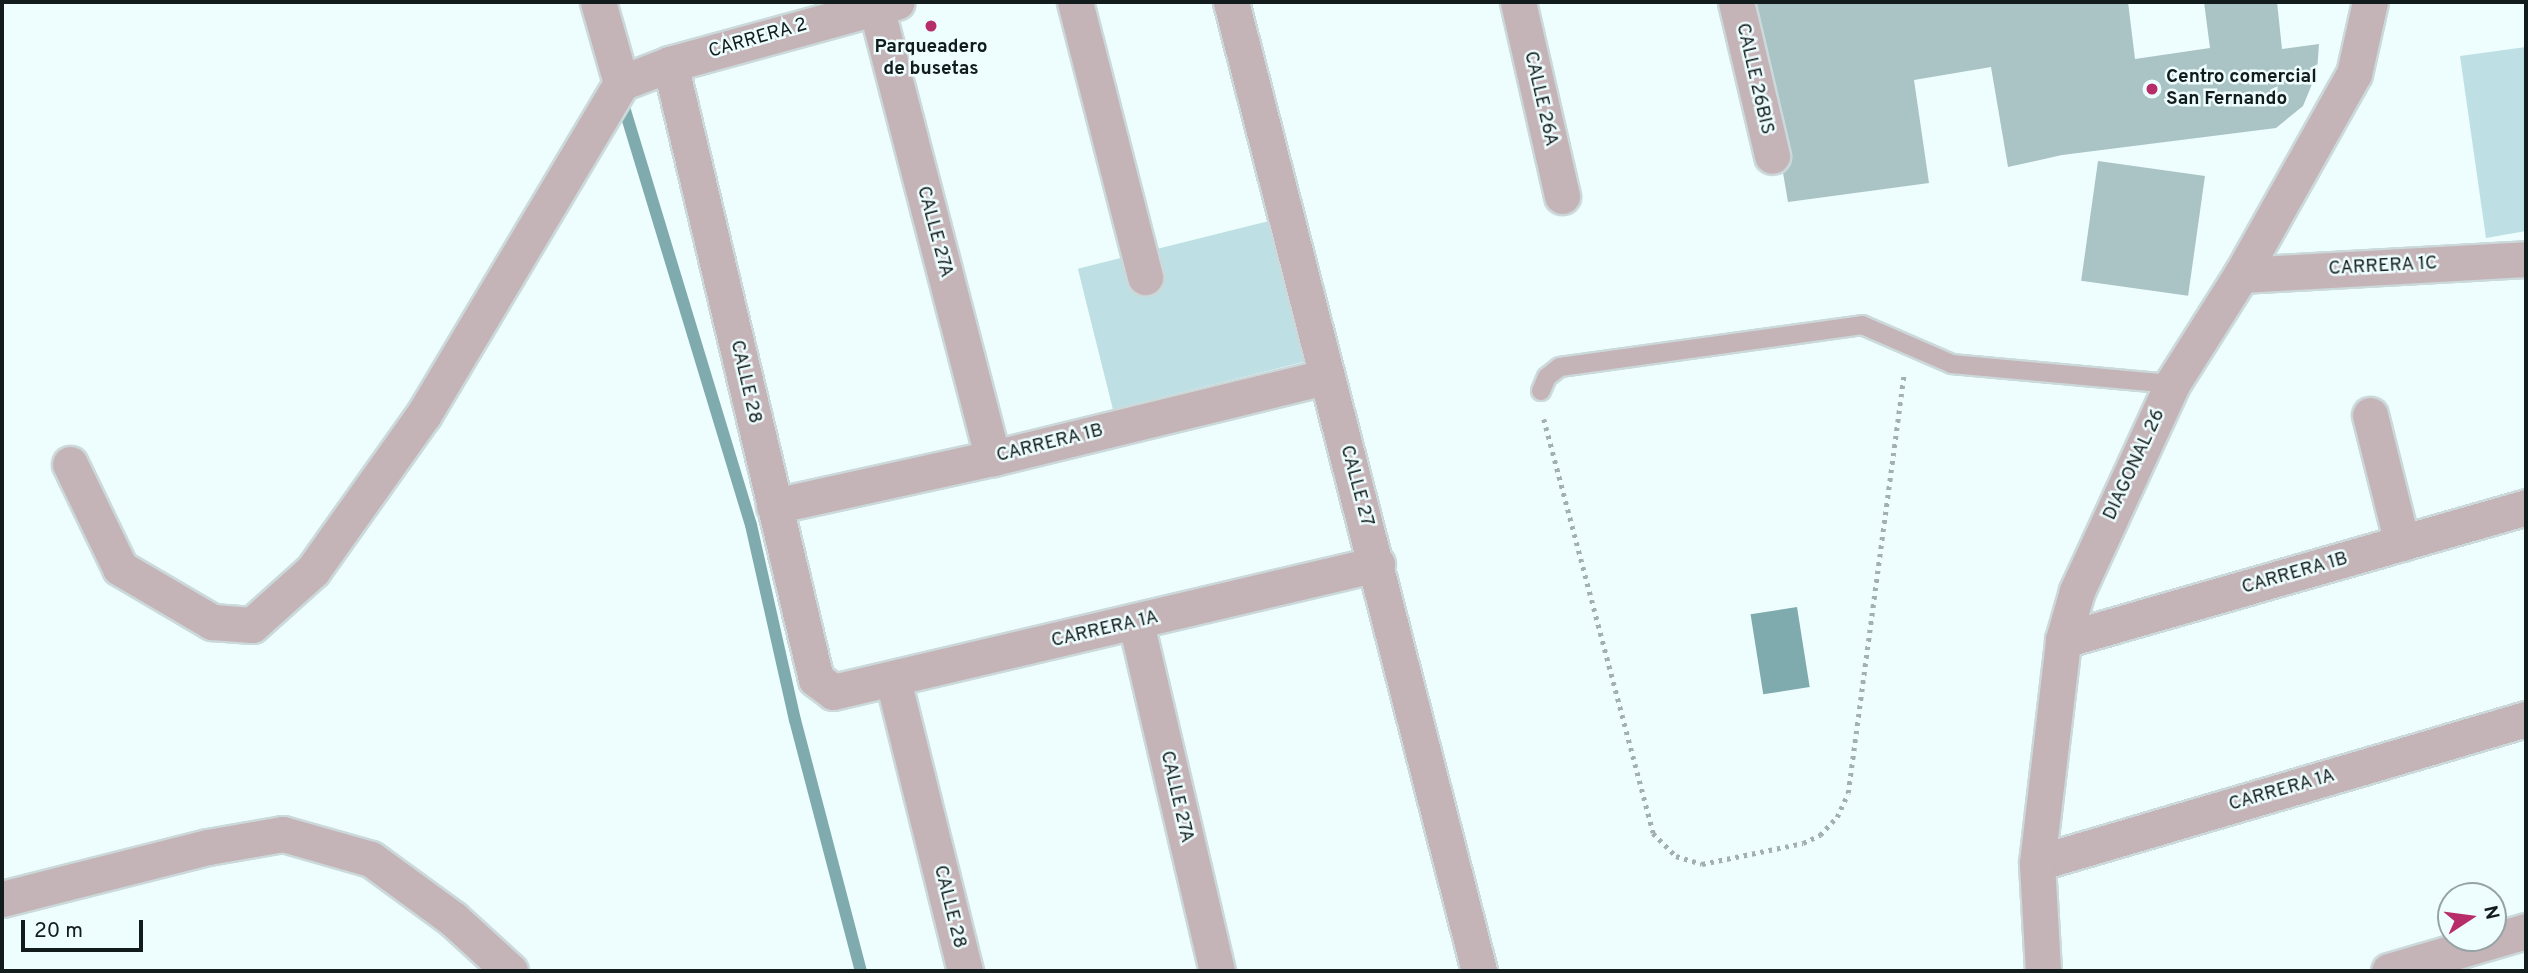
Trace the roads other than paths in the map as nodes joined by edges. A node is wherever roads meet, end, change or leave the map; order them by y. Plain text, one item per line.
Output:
1 (598, 2) edge
2 (1075, 2) edge
3 (1231, 2) edge
4 (1518, 2) edge
5 (1736, 2) edge
6 (2370, 2) edge
7 (886, 4) edge
8 (670, 64) junction
9 (621, 83) junction
10 (1772, 156) dead end
11 (1562, 196) dead end
12 (2526, 259) edge
13 (2241, 275) junction
14 (1145, 277) dead end
15 (1326, 377) junction
16 (2172, 384) junction
17 (1541, 391) road end
18 (2370, 415) dead end
19 (993, 458) junction
20 (70, 464) dead end
21 (774, 506) junction
22 (2526, 508) edge
23 (2402, 543) junction
24 (1377, 564) junction
25 (1136, 623) junction
26 (2063, 640) junction
27 (893, 680) junction
28 (833, 692) joint
29 (2526, 719) edge
30 (2037, 863) junction
31 (2, 899) edge
32 (2526, 931) edge
33 (2454, 959) edge
34 (510, 971) edge
35 (965, 971) edge
36 (1217, 971) edge
37 (1479, 971) edge
38 (2043, 971) edge
39 (2389, 971) edge

1 - 9 street
2 - 14 street
3 - 15 street, CALLE 27
4 - 11 street, CALLE 26A
5 - 10 street, CALLE 26BIS
6 - 13 street, DIAGONAL 26
7 - 8 street, CARRERA 2
7 - 19 street, CALLE 27A
8 - 9 street, CARRERA 2
8 - 21 street, CALLE 28
9 - 20 street
12 - 13 street, CARRERA 1C
13 - 16 street, DIAGONAL 26
15 - 19 street, CARRERA 1B
15 - 24 street, CALLE 27
16 - 17 lane
16 - 26 street, DIAGONAL 26
18 - 23 street
19 - 21 street, CARRERA 1B
21 - 28 street, CALLE 28
22 - 23 street, CARRERA 1B
23 - 26 street, CARRERA 1B
24 - 25 street, CARRERA 1A
24 - 37 street, CALLE 27
25 - 27 street, CARRERA 1A
25 - 36 street, CALLE 27A
26 - 30 street, DIAGONAL 26
27 - 28 street, CARRERA 1A
27 - 35 street, CALLE 28
29 - 30 street, CARRERA 1A
30 - 38 street, DIAGONAL 26
31 - 34 street
32 - 33 street
33 - 39 street

